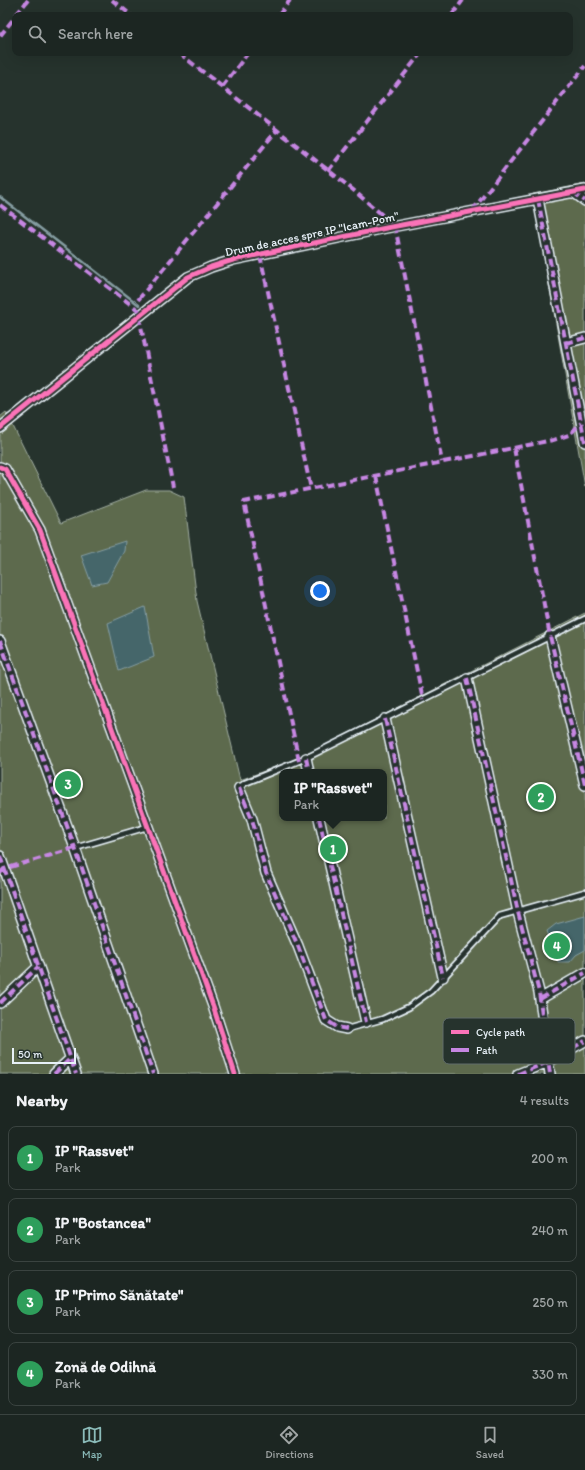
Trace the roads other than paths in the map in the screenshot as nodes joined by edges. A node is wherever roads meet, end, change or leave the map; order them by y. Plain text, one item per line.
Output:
1 (585, 190) edge
2 (573, 192) junction
3 (538, 200) junction
4 (585, 201) edge
5 (585, 338) edge
6 (566, 343) junction
7 (582, 409) edge
8 (0, 428) edge
9 (585, 442) edge
10 (0, 467) edge
11 (585, 619) edge
12 (550, 636) junction
13 (0, 641) edge
14 (467, 678) junction
15 (385, 719) junction
16 (306, 758) junction
17 (279, 769) edge
18 (279, 769) edge
19 (308, 769) edge
20 (585, 786) edge
21 (239, 788) joint
22 (320, 821) edge
23 (147, 827) junction
24 (75, 848) junction
25 (0, 856) edge
26 (2, 871) edge
27 (585, 892) edge
28 (518, 912) junction
29 (38, 967) junction
30 (585, 973) edge
31 (443, 977) junction
32 (540, 999) junction
33 (0, 1003) edge
34 (542, 1018) edge
35 (366, 1022) junction
36 (347, 1029) joint
37 (585, 1040) edge
38 (575, 1046) edge
39 (70, 1059) junction
40 (543, 1064) edge
41 (548, 1064) edge
42 (54, 1074) edge
43 (76, 1074) edge
44 (153, 1074) edge
45 (235, 1074) edge
46 (518, 1074) edge
47 (550, 1074) edge

1 - 2 street, Drum de acces spre IP "Icam-Pom"
2 - 3 street, Drum de acces spre IP "Icam-Pom"
2 - 4 street
3 - 6 street
3 - 8 street, Drum de acces spre IP "Icam-Pom"
5 - 6 street
6 - 7 street
7 - 9 street
10 - 23 street
11 - 12 lane
12 - 14 lane
12 - 20 street
13 - 24 street
14 - 15 lane
14 - 28 street
15 - 16 lane
15 - 31 street
16 - 17 lane
16 - 19 street
18 - 21 lane
21 - 36 street
22 - 35 street
23 - 24 lane
23 - 45 street
24 - 44 street
25 - 26 street
26 - 29 street
27 - 28 lane
28 - 31 lane
28 - 32 street
29 - 33 street
29 - 39 street
30 - 32 street
31 - 35 lane
32 - 34 street
35 - 36 lane
37 - 38 street
39 - 42 street
39 - 43 street
40 - 46 street
41 - 47 street

